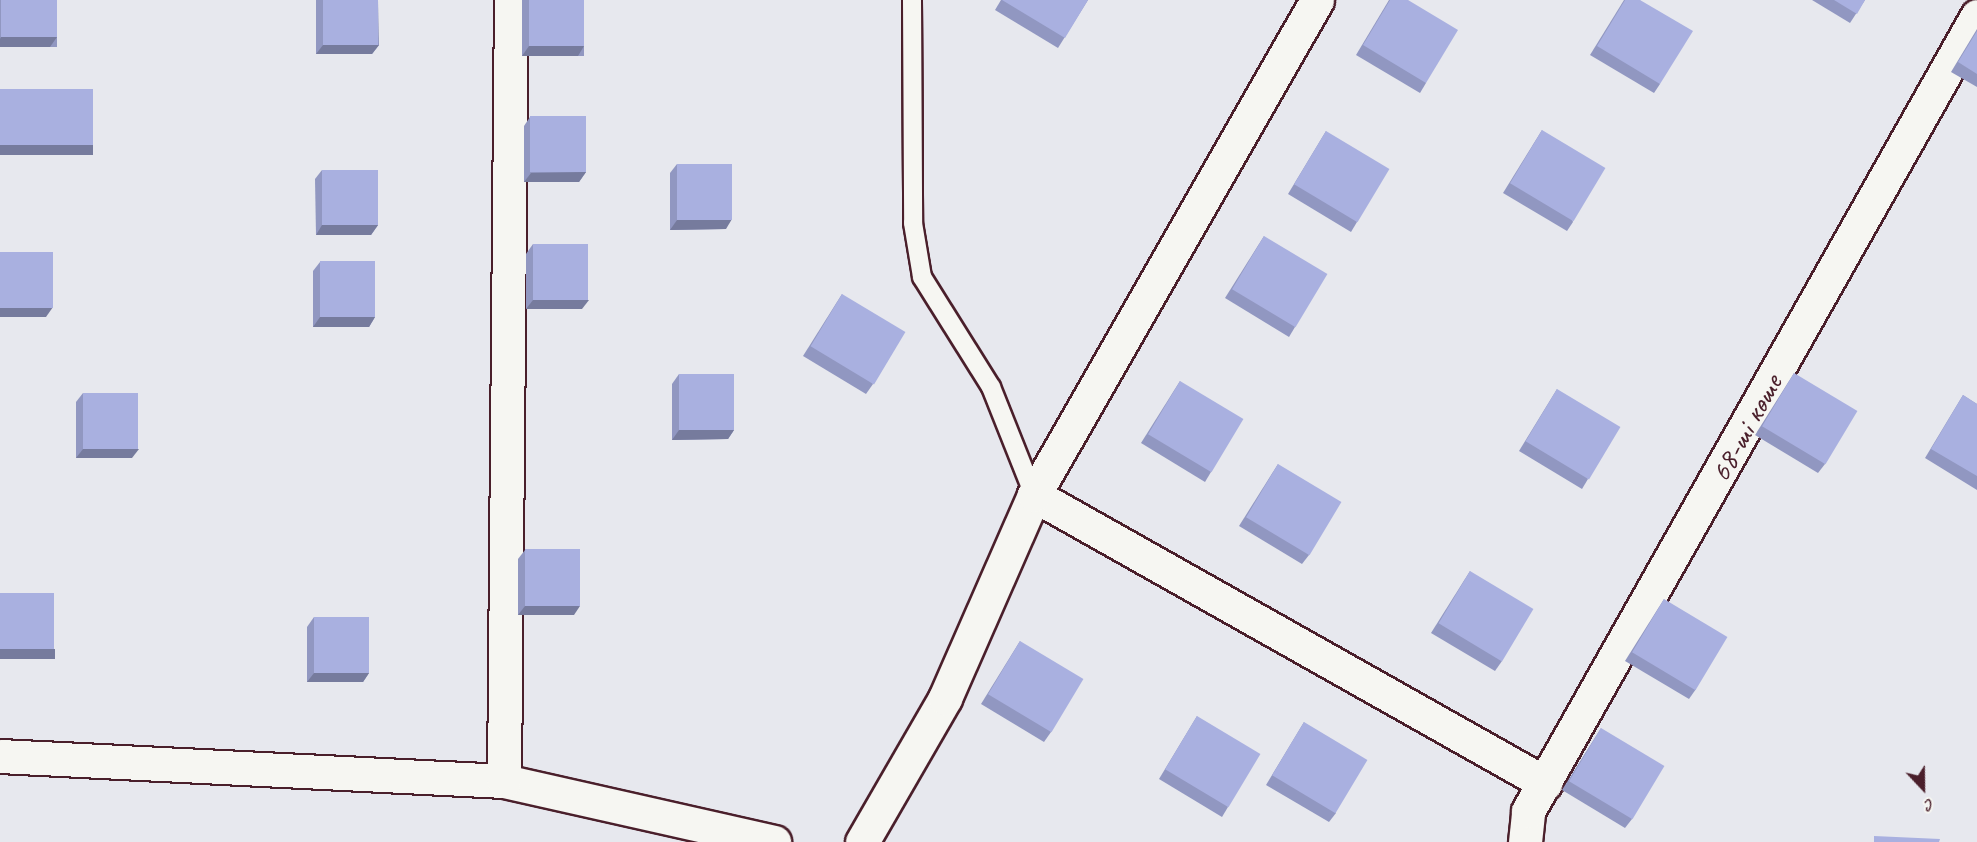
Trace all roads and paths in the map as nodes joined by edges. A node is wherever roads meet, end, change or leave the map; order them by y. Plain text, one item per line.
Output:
1 (511, 0) edge
2 (912, 0) edge
3 (1317, 0) edge
4 (1977, 16) edge
5 (1034, 495) junction
6 (0, 756) edge
7 (504, 782) junction
8 (1545, 783) junction
9 (774, 842) edge
10 (862, 842) edge
11 (1525, 842) edge

1 - 7 street
2 - 5 lane
3 - 5 street
4 - 8 street, 68-ші көше
5 - 8 street
5 - 10 street
6 - 7 street
7 - 9 street
8 - 11 street, 68-ші көше

